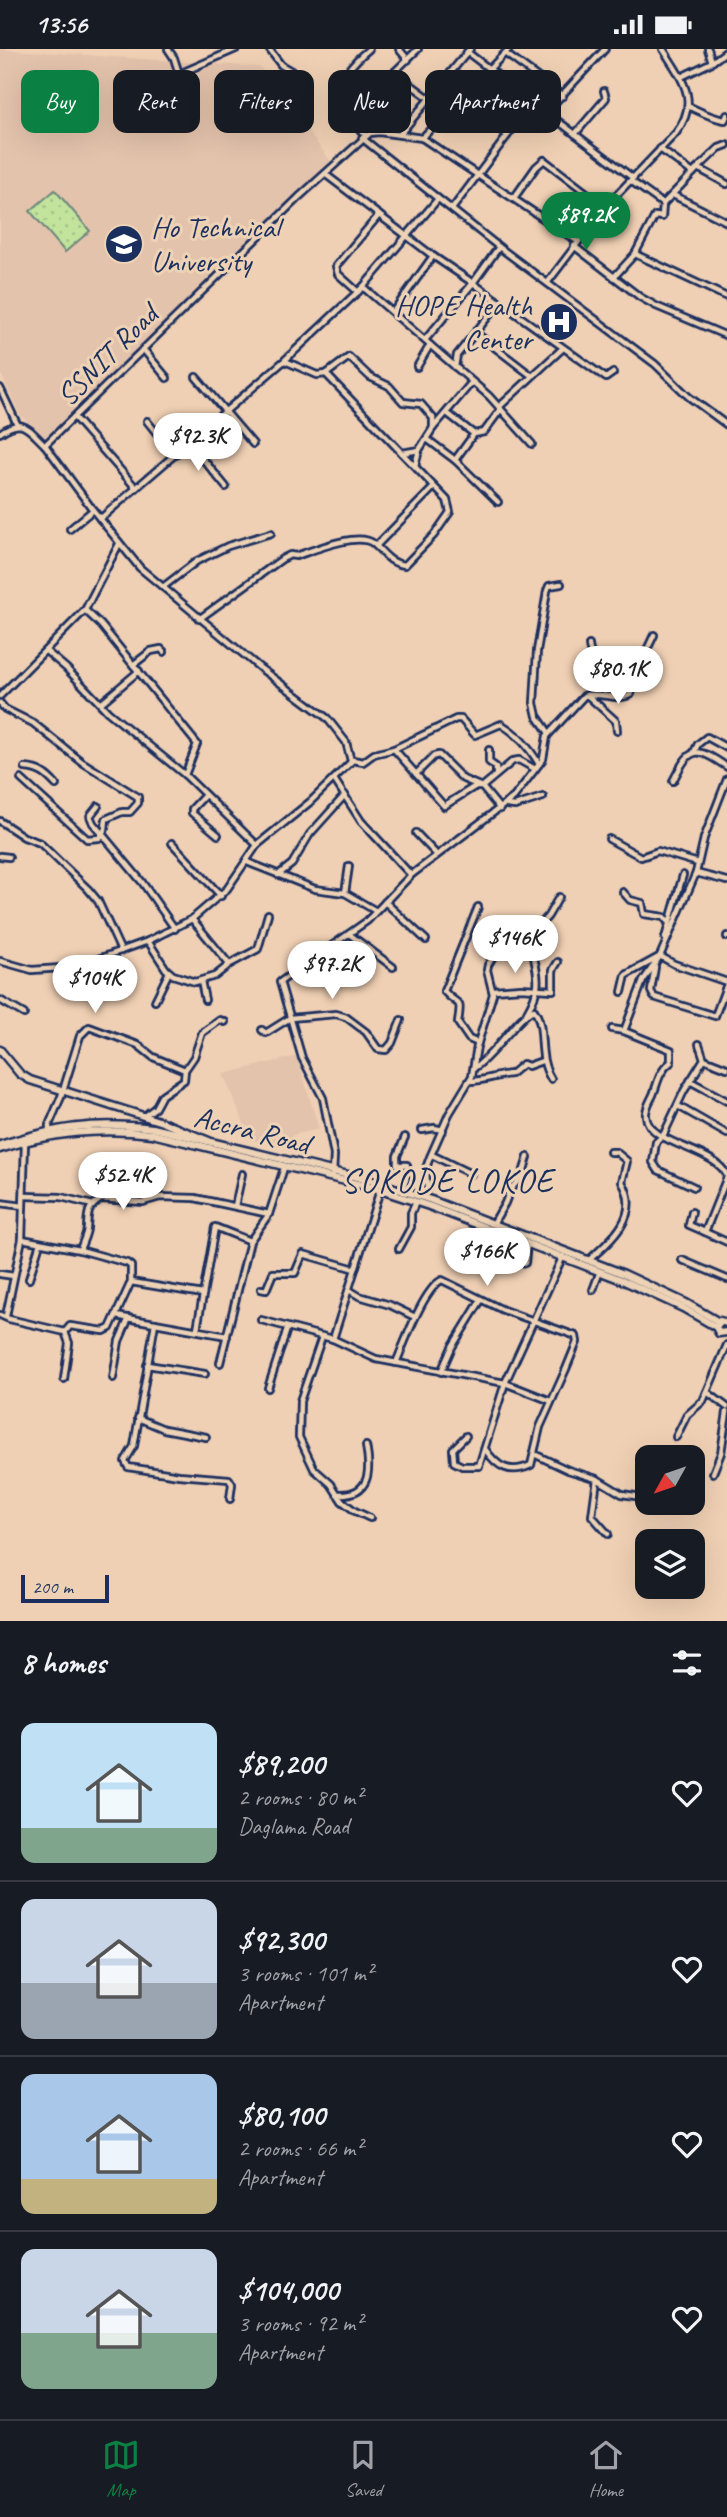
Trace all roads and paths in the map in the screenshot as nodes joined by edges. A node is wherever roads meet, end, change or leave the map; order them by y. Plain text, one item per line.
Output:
1 (168, 49) edge
2 (233, 49) edge
3 (269, 49) edge
4 (369, 49) edge
5 (399, 49) edge
6 (418, 49) edge
7 (509, 49) edge
8 (605, 49) edge
9 (663, 49) edge
10 (708, 49) edge
11 (469, 50) edge
12 (727, 51) edge
13 (506, 54) junction
14 (408, 59) junction
15 (712, 62) junction
16 (290, 70) edge
17 (396, 70) edge
18 (452, 70) edge
19 (491, 70) joint
20 (681, 77) junction
21 (604, 91) dead end
22 (563, 96) joint
23 (425, 103) edge
24 (688, 106) junction
25 (727, 115) edge
26 (561, 122) edge
27 (427, 133) edge
28 (504, 133) edge
29 (575, 134) junction
30 (400, 135) junction
31 (507, 135) joint
32 (364, 137) junction
33 (422, 138) junction
34 (727, 145) edge
35 (660, 149) junction
36 (698, 168) junction
37 (693, 173) junction
38 (325, 174) junction
39 (479, 174) junction
40 (632, 180) junction
41 (727, 184) edge
42 (673, 195) junction
43 (514, 198) junction
44 (438, 199) junction
45 (663, 204) junction
46 (605, 207) junction
47 (453, 209) junction
48 (379, 215) junction
49 (727, 222) edge
50 (407, 235) junction
51 (576, 244) junction
52 (499, 247) junction
53 (635, 254) junction
54 (433, 256) junction
55 (614, 277) junction
56 (548, 282) junction
57 (472, 283) junction
58 (363, 287) junction
59 (358, 292) junction
60 (727, 297) edge
61 (500, 302) junction
62 (393, 312) junction
63 (476, 333) junction
64 (727, 336) edge
65 (425, 340) junction
66 (430, 345) junction
67 (562, 348) junction
68 (142, 349) junction
69 (284, 361) junction
70 (417, 367) dead end
71 (455, 367) junction
72 (614, 373) dead end
73 (326, 374) junction
74 (532, 376) junction
75 (196, 377) dead end
76 (167, 378) dead end
77 (472, 382) junction
78 (0, 388) edge
79 (500, 408) junction
80 (225, 410) junction
81 (447, 413) junction
82 (74, 417) junction
83 (147, 421) dead end
84 (17, 424) junction
85 (727, 425) edge
86 (433, 428) junction
87 (0, 433) edge
88 (474, 434) junction
89 (427, 439) junction
90 (189, 442) junction
91 (253, 444) dead end
92 (532, 444) dead end
93 (45, 445) junction
94 (418, 450) junction
95 (402, 453) junction
96 (174, 455) junction
97 (455, 460) junction
98 (415, 467) junction
99 (226, 487) dead end
100 (434, 487) junction
101 (136, 488) junction
102 (498, 502) dead end
103 (93, 510) junction
104 (100, 519) junction
105 (70, 529) dead end
106 (271, 533) dead end
107 (120, 544) junction
108 (376, 546) junction
109 (561, 584) dead end
110 (163, 587) junction
111 (85, 610) junction
112 (199, 618) junction
113 (654, 635) dead end
114 (589, 645) dead end
115 (46, 651) junction
116 (164, 652) dead end
117 (134, 664) junction
118 (139, 671) junction
119 (636, 673) junction
120 (587, 695) junction
121 (0, 696) edge
122 (0, 703) edge
123 (101, 703) junction
124 (617, 731) dead end
125 (549, 733) junction
126 (727, 748) edge
127 (394, 749) junction
128 (489, 750) dead end
129 (694, 752) junction
130 (351, 762) junction
131 (537, 767) junction
132 (727, 767) edge
133 (25, 768) dead end
134 (496, 773) junction
135 (416, 774) junction
136 (185, 775) junction
137 (21, 779) dead end
138 (334, 779) junction
139 (727, 779) edge
140 (673, 781) dead end
141 (56, 785) dead end
142 (482, 787) junction
143 (205, 795) junction
144 (345, 795) junction
145 (543, 797) dead end
146 (97, 806) dead end
147 (503, 807) junction
148 (0, 821) edge
149 (416, 833) dead end
150 (102, 835) junction
151 (218, 835) dead end
152 (609, 839) dead end
153 (172, 843) dead end
154 (257, 845) junction
155 (437, 855) junction
156 (0, 856) edge
157 (9, 857) dead end
158 (247, 862) junction
159 (698, 863) junction
160 (349, 866) dead end
161 (696, 873) junction
162 (278, 875) junction
163 (411, 875) junction
164 (683, 875) dead end
165 (726, 880) edge
166 (622, 892) dead end
167 (345, 894) junction
168 (221, 896) junction
169 (559, 897) dead end
170 (385, 902) junction
171 (478, 907) dead end
172 (376, 911) junction
173 (268, 914) dead end
174 (192, 919) junction
175 (668, 922) junction
176 (175, 929) junction
177 (349, 934) junction
178 (531, 938) junction
179 (426, 940) dead end
180 (149, 941) junction
181 (664, 942) junction
182 (121, 951) junction
183 (660, 957) junction
184 (0, 961) edge
185 (558, 962) dead end
186 (229, 964) junction
187 (655, 966) junction
188 (394, 967) dead end
189 (169, 972) junction
190 (201, 981) junction
191 (727, 983) edge
192 (538, 989) junction
193 (493, 990) junction
194 (622, 992) dead end
195 (0, 1000) edge
196 (205, 1000) dead end
197 (155, 1001) dead end
198 (527, 1012) junction
199 (24, 1014) dead end
200 (290, 1018) junction
201 (401, 1020) dead end
202 (225, 1021) dead end
203 (612, 1029) dead end
204 (262, 1030) dead end
205 (624, 1031) junction
206 (478, 1043) junction
207 (699, 1044) dead end
208 (0, 1050) edge
209 (704, 1059) junction
210 (542, 1061) junction
211 (727, 1068) edge
212 (474, 1069) junction
213 (185, 1070) junction
214 (551, 1079) dead end
215 (470, 1081) junction
216 (690, 1081) junction
217 (62, 1090) junction
218 (727, 1101) edge
219 (678, 1106) junction
220 (144, 1116) junction
221 (185, 1130) junction
222 (422, 1130) dead end
223 (443, 1130) junction
224 (49, 1131) junction
225 (727, 1134) edge
226 (663, 1136) junction
227 (405, 1137) dead end
228 (194, 1139) junction
229 (25, 1142) junction
230 (214, 1144) junction
231 (199, 1146) junction
232 (0, 1147) edge
233 (610, 1152) dead end
234 (432, 1155) junction
235 (528, 1157) dead end
236 (284, 1168) junction
237 (243, 1174) dead end
238 (471, 1174) dead end
239 (333, 1176) junction
240 (727, 1176) edge
241 (380, 1187) junction
242 (694, 1187) dead end
243 (401, 1190) junction
244 (24, 1196) junction
245 (419, 1199) junction
246 (0, 1203) edge
247 (23, 1206) junction
248 (94, 1206) junction
249 (235, 1206) junction
250 (692, 1212) dead end
251 (269, 1214) junction
252 (493, 1224) junction
253 (705, 1232) junction
254 (22, 1239) junction
255 (250, 1241) junction
256 (727, 1242) edge
257 (40, 1243) junction
258 (527, 1243) junction
259 (399, 1248) dead end
260 (80, 1250) junction
261 (563, 1256) junction
262 (589, 1260) junction
263 (682, 1260) dead end
264 (525, 1263) dead end
265 (355, 1269) junction
266 (600, 1271) junction
267 (0, 1274) edge
268 (14, 1276) junction
269 (29, 1279) dead end
270 (727, 1279) edge
271 (131, 1282) junction
272 (261, 1289) dead end
273 (349, 1290) junction
274 (593, 1290) dead end
275 (203, 1294) junction
276 (481, 1300) junction
277 (3, 1316) edge
278 (117, 1316) junction
279 (415, 1317) junction
280 (129, 1318) junction
281 (261, 1320) dead end
282 (535, 1320) junction
283 (155, 1323) junction
284 (723, 1323) edge
285 (197, 1329) junction
286 (287, 1329) junction
287 (65, 1332) junction
288 (727, 1333) edge
289 (227, 1336) junction
290 (321, 1337) junction
291 (332, 1339) junction
292 (727, 1345) edge
293 (220, 1363) dead end
294 (396, 1363) junction
295 (147, 1365) junction
296 (441, 1372) junction
297 (205, 1374) dead end
298 (113, 1378) dead end
299 (64, 1379) dead end
300 (505, 1383) junction
301 (268, 1388) dead end
302 (707, 1392) junction
303 (551, 1401) junction
304 (727, 1407) edge
305 (727, 1412) edge
306 (138, 1418) junction
307 (466, 1436) dead end
308 (206, 1437) dead end
309 (676, 1437) dead end
310 (366, 1446) dead end
311 (485, 1449) junction
312 (534, 1454) junction
313 (713, 1473) dead end
314 (597, 1479) junction
315 (336, 1494) junction
316 (635, 1496) edge
317 (230, 1499) dead end
318 (370, 1518) dead end
319 (608, 1534) dead end

1 - 2 street
3 - 16 street
4 - 32 street
5 - 14 street
6 - 14 street
7 - 13 street
8 - 22 street
9 - 20 street
10 - 15 street
11 - 18 street
11 - 19 street
12 - 15 street
13 - 19 street
13 - 22 street
14 - 17 street
15 - 20 street
20 - 24 street
21 - 29 street
23 - 30 street
24 - 25 street
24 - 35 street
26 - 29 street
27 - 33 street
28 - 31 street
29 - 40 street
30 - 32 street
30 - 33 street
31 - 39 street
32 - 38 street, SSNIT Road
32 - 44 street
33 - 39 street
34 - 36 street
35 - 37 street
35 - 40 street
36 - 37 street
36 - 41 street
37 - 42 street
38 - 48 street
38 - 68 street, SSNIT Road
39 - 43 street
39 - 47 street
40 - 45 street
40 - 46 street
42 - 45 street
42 - 49 street
43 - 46 street
43 - 51 street
44 - 47 street
44 - 50 street
45 - 53 street
46 - 51 street
47 - 52 street
48 - 50 street
48 - 59 street
50 - 54 street
50 - 58 street
51 - 55 street
51 - 56 street
52 - 56 street
52 - 57 street
53 - 55 street
53 - 60 street
54 - 57 street
54 - 62 street
55 - 64 street
56 - 85 street
57 - 61 street
57 - 65 street
58 - 59 street
58 - 62 street
59 - 69 street
61 - 63 street
61 - 67 street
62 - 65 street
63 - 71 street
63 - 74 street
65 - 66 street
66 - 70 street
66 - 71 street
67 - 72 street
67 - 74 street
68 - 76 street
68 - 82 street, SSNIT Road
69 - 73 street
69 - 80 street
71 - 77 street
73 - 86 street
73 - 95 street
74 - 79 street
75 - 80 street
77 - 79 street
77 - 81 street
78 - 84 street
79 - 88 street
79 - 92 street
80 - 90 street
80 - 91 street
81 - 86 street
81 - 88 street
82 - 93 street, SSNIT Road
82 - 101 street
83 - 96 street
84 - 87 street
84 - 93 street, SSNIT Road
86 - 89 street
88 - 97 street
89 - 94 street
89 - 97 street
90 - 96 street
90 - 99 street
93 - 103 street
94 - 95 street
94 - 98 street
95 - 98 street
96 - 101 street
97 - 102 street
98 - 100 street
100 - 108 street
100 - 108 street
101 - 104 street
103 - 104 street
103 - 105 street
104 - 107 street
106 - 110 street
107 - 110 street
107 - 111 street
108 - 112 street
109 - 125 street
110 - 112 street
111 - 115 street
111 - 117 street
112 - 130 street
113 - 119 street
114 - 119 street
115 - 121 street
115 - 123 street
116 - 117 street
117 - 118 street
118 - 123 street
118 - 136 street
119 - 120 street
120 - 124 street
120 - 125 street
122 - 150 street
123 - 136 street
125 - 131 street
126 - 129 street
127 - 130 street
127 - 131 street
127 - 135 street
128 - 134 street
129 - 132 street
129 - 140 street
130 - 138 street
131 - 134 street
131 - 147 street
133 - 141 street
134 - 142 street
135 - 142 street
135 - 142 street
136 - 143 street
137 - 150 street
138 - 144 street
138 - 154 street
139 - 159 street
142 - 147 street
143 - 151 street
143 - 154 street
144 - 162 street
144 - 163 street
145 - 147 street
146 - 150 street
147 - 155 street
148 - 182 street
149 - 155 street
150 - 176 street
152 - 159 street
153 - 168 street
154 - 158 street
155 - 163 street
156 - 157 street
158 - 162 street
158 - 168 street
159 - 161 street
160 - 167 street
161 - 165 street
161 - 181 street
162 - 167 street
163 - 170 street
164 - 175 street
166 - 175 street
167 - 172 street
168 - 174 street
169 - 178 street
170 - 172 street
170 - 179 street
171 - 206 street
172 - 177 street
173 - 186 street
174 - 176 street
174 - 186 street
175 - 181 street
176 - 180 street
177 - 188 street
177 - 200 street
178 - 192 street
178 - 193 street
180 - 182 street
180 - 189 street
181 - 183 street
182 - 184 street
183 - 187 street
183 - 191 street
183 - 194 street
185 - 192 street
186 - 190 street
187 - 191 street
187 - 205 street
189 - 190 street
189 - 197 street
190 - 196 street
192 - 193 street
192 - 198 street
193 - 206 street
195 - 199 street
198 - 210 street
198 - 212 street
200 - 201 street
200 - 204 street
200 - 239 street
202 - 213 street
203 - 205 street
205 - 226 street
206 - 212 street
207 - 209 street
208 - 217 main road
209 - 211 street
209 - 216 street
210 - 214 street
210 - 215 street
212 - 215 street
213 - 217 street
213 - 220 street
215 - 223 street
216 - 218 street
216 - 219 street
217 - 220 main road
217 - 224 street
219 - 225 street
219 - 226 street
220 - 221 main road
221 - 228 main road
221 - 230 main road
222 - 223 street
223 - 234 street
224 - 228 main road, Accra Road
224 - 232 main road, Accra Road
226 - 240 street
226 - 242 street
227 - 243 street
228 - 230 main road, Accra Road
228 - 231 main road
229 - 231 main road, Accra Road
229 - 232 main road, Accra Road
229 - 244 street
230 - 239 main road, Accra Road
231 - 236 main road, Accra Road
233 - 262 street
234 - 238 street
234 - 245 street
235 - 252 street
236 - 239 main road, Accra Road
236 - 251 street
237 - 249 street
239 - 241 main road, Accra Road
240 - 253 street
241 - 243 main road, Accra Road
241 - 245 main road, Accra Road
241 - 265 street
243 - 245 main road, Accra Road
244 - 247 street
244 - 248 street
245 - 252 main road, Accra Road
245 - 258 main road, Accra Road
245 - 259 street
246 - 247 street
247 - 254 street
248 - 249 street
248 - 260 street
249 - 251 street
250 - 253 street
251 - 255 street
252 - 262 main road, Accra Road
253 - 256 street
254 - 257 street
254 - 268 street
255 - 275 street
255 - 289 street
257 - 260 street
257 - 269 street
258 - 261 main road, Accra Road
258 - 264 street
260 - 271 street
261 - 266 main road, Accra Road
261 - 282 street
262 - 284 main road, Accra Road
263 - 270 street
265 - 272 street
265 - 273 street
266 - 274 street
266 - 284 main road, Accra Road
267 - 268 street
268 - 277 street
271 - 275 street
271 - 278 street
273 - 279 street
273 - 291 street
275 - 285 street
276 - 279 street
276 - 282 street
276 - 296 street
277 - 287 street
278 - 280 street
278 - 287 street
279 - 294 street
280 - 283 street
280 - 298 street
281 - 286 street
282 - 300 street
282 - 303 street
283 - 285 street
283 - 295 street
284 - 288 main road, Accra Road
285 - 289 street
286 - 290 street
286 - 301 street
287 - 299 street
289 - 293 street
290 - 291 street
290 - 315 street
291 - 294 street
292 - 302 street
294 - 296 street
295 - 297 street
295 - 306 street
296 - 300 street
300 - 303 street
300 - 311 street
302 - 304 street
302 - 309 street
303 - 312 street
305 - 313 street
306 - 308 street
306 - 317 street
307 - 311 street
310 - 315 street
311 - 312 street
312 - 314 street
314 - 316 street
314 - 319 street
315 - 318 street

